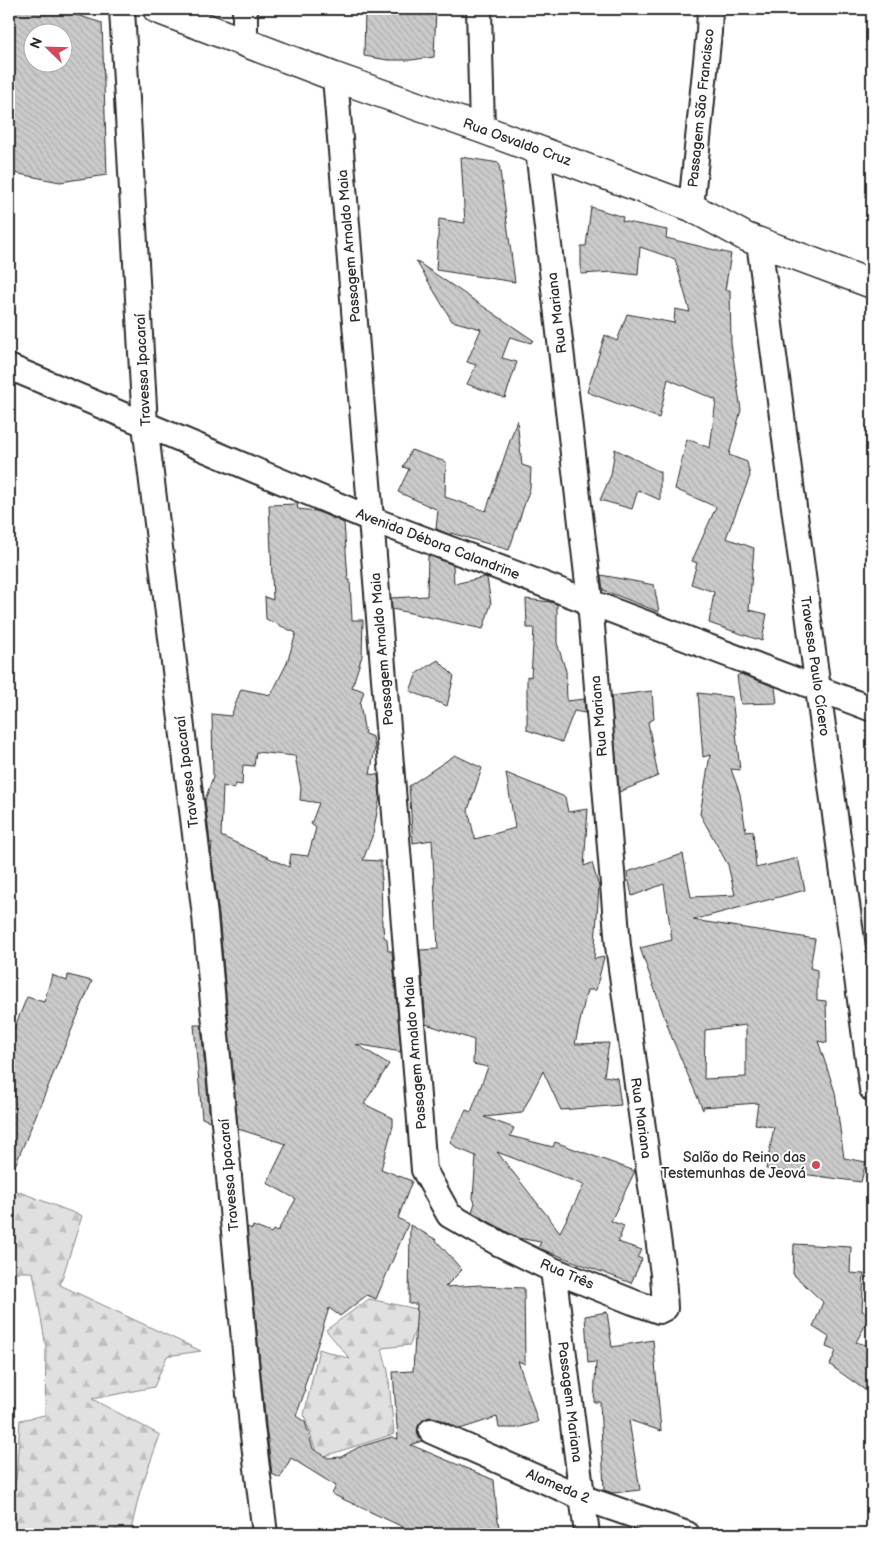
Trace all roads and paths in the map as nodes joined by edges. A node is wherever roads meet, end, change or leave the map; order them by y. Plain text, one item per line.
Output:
1 (122, 9) edge
2 (157, 9) edge
3 (245, 9) edge
4 (479, 9) edge
5 (710, 9) edge
6 (245, 42) junction
7 (335, 78) junction
8 (482, 129) junction
9 (538, 150) junction
10 (692, 207) junction
11 (759, 242) junction
12 (872, 284) edge
13 (9, 367) edge
14 (145, 425) junction
15 (371, 519) junction
16 (590, 602) junction
17 (818, 689) junction
18 (872, 709) edge
19 (872, 1089) edge
20 (449, 1215) joint
21 (553, 1270) junction
22 (663, 1281) joint
23 (431, 1431) dead end
24 (582, 1497) junction
25 (265, 1534) edge
26 (587, 1534) edge
27 (687, 1534) edge

1 - 14 street, Travessa Ipacaraí
2 - 6 street, Rua Osvaldo Cruz
3 - 6 street
4 - 8 street
5 - 10 street, Passagem São Francisco
6 - 7 street, Rua Osvaldo Cruz
7 - 8 street, Rua Osvaldo Cruz
7 - 15 street, Passagem Arnaldo Maia
8 - 9 street, Rua Osvaldo Cruz
9 - 10 street, Rua Osvaldo Cruz
9 - 16 street, Rua Mariana
10 - 11 street, Rua Osvaldo Cruz
11 - 12 street, Rua Osvaldo Cruz
11 - 17 street, Travessa Paulo Cícero
13 - 14 street, Avenida Débora Calandrine
14 - 15 street, Avenida Débora Calandrine
14 - 25 street, Travessa Ipacaraí
15 - 16 street, Avenida Débora Calandrine
15 - 20 street, Passagem Arnaldo Maia
16 - 17 street, Avenida Débora Calandrine
16 - 22 street, Rua Mariana
17 - 18 street, Avenida Débora Calandrine
17 - 19 street, Travessa Paulo Cícero
20 - 21 street, Rua Três
21 - 22 street, Rua Três
21 - 24 street, Passagem Mariana
23 - 24 street, Alameda 2
24 - 26 street, Passagem Mariana
24 - 27 street, Alameda 2

